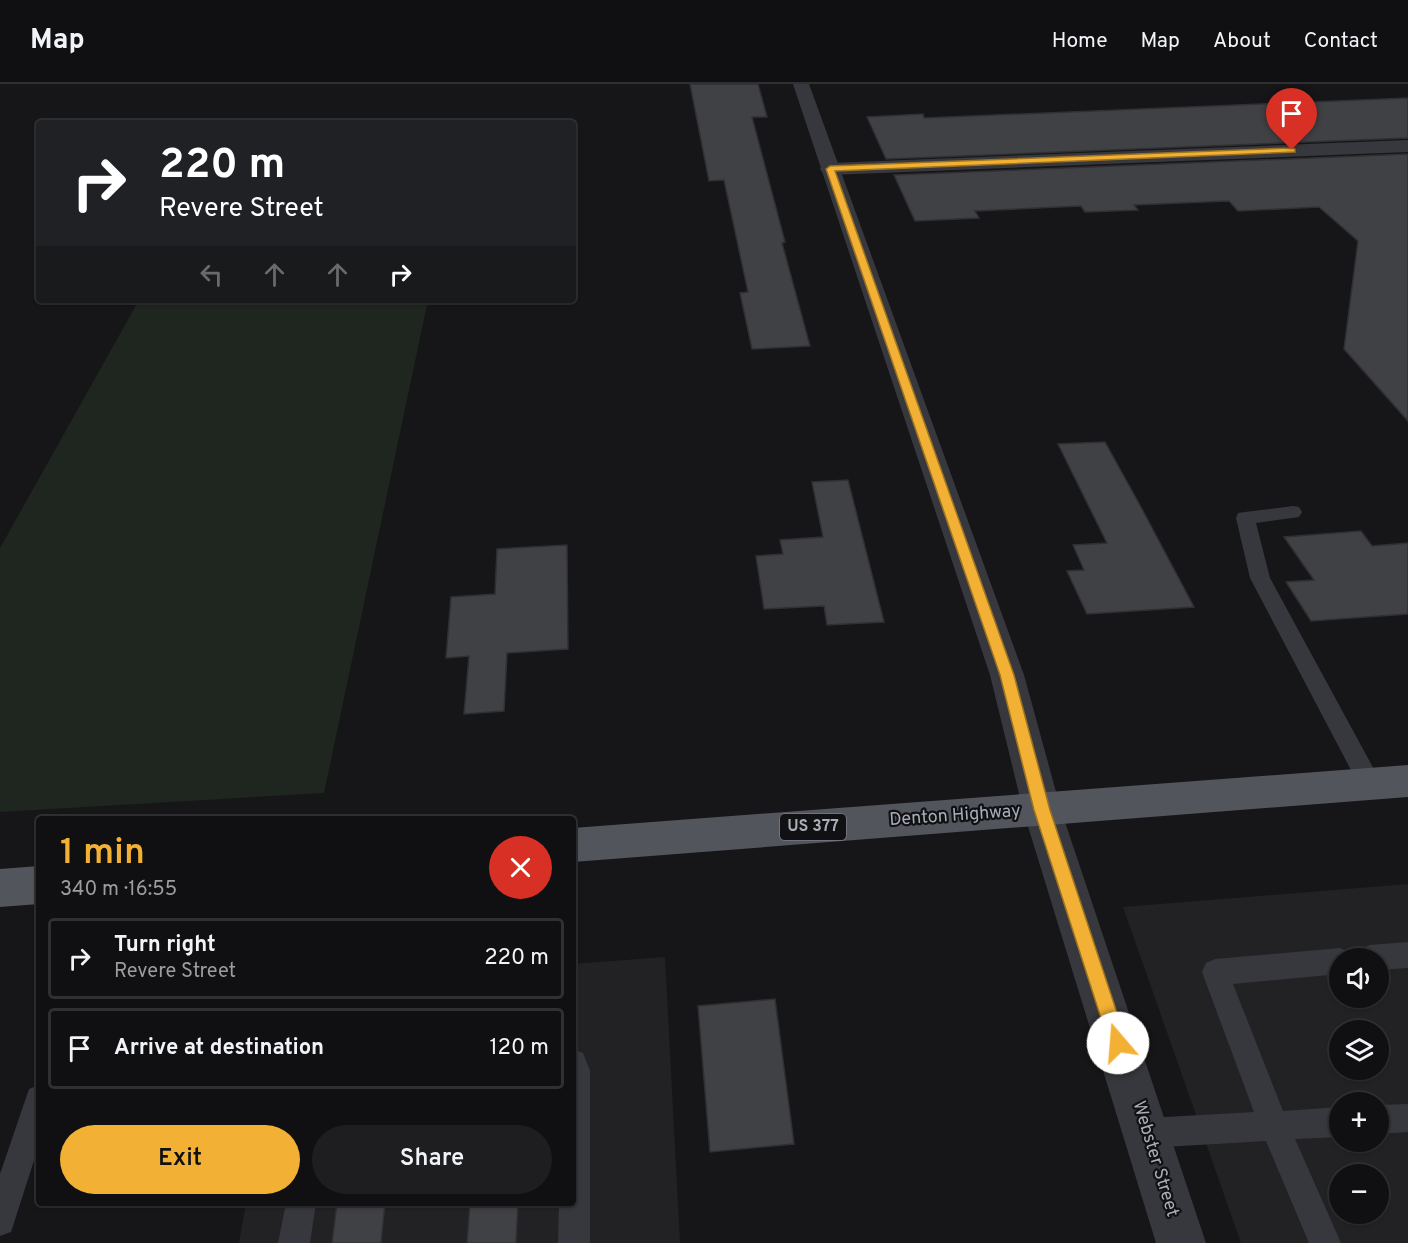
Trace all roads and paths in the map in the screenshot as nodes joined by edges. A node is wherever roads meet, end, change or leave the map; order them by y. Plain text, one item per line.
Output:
1 (801, 84) edge
2 (1408, 146) edge
3 (830, 169) junction
4 (1293, 512) dead end
5 (1408, 781) edge
6 (1370, 784) junction
7 (1042, 810) junction
8 (576, 845) edge
9 (36, 885) edge
10 (0, 888) edge
11 (1408, 955) edge
12 (1389, 956) edge
13 (1329, 962) edge
14 (36, 1108) edge
15 (1408, 1118) edge
16 (1389, 1119) edge
17 (1329, 1123) edge
18 (1274, 1126) junction
19 (1147, 1134) junction
20 (300, 1206) edge
21 (574, 1206) edge
22 (0, 1221) edge
23 (294, 1243) edge
24 (574, 1243) edge
25 (1181, 1243) edge
26 (1325, 1243) edge

1 - 3 street, Webster Street
2 - 3 street
3 - 7 street, Webster Street
4 - 6 lane
5 - 6 main road, Denton Highway / US 377
6 - 7 main road, Denton Highway / US 377
7 - 8 main road, Denton Highway / US 377
7 - 19 street, Webster Street
9 - 10 main road
11 - 12 lane
13 - 18 lane
14 - 22 lane
15 - 16 lane
17 - 18 lane
18 - 19 lane
18 - 26 lane
19 - 25 street, Webster Street
20 - 23 lane
21 - 24 lane

